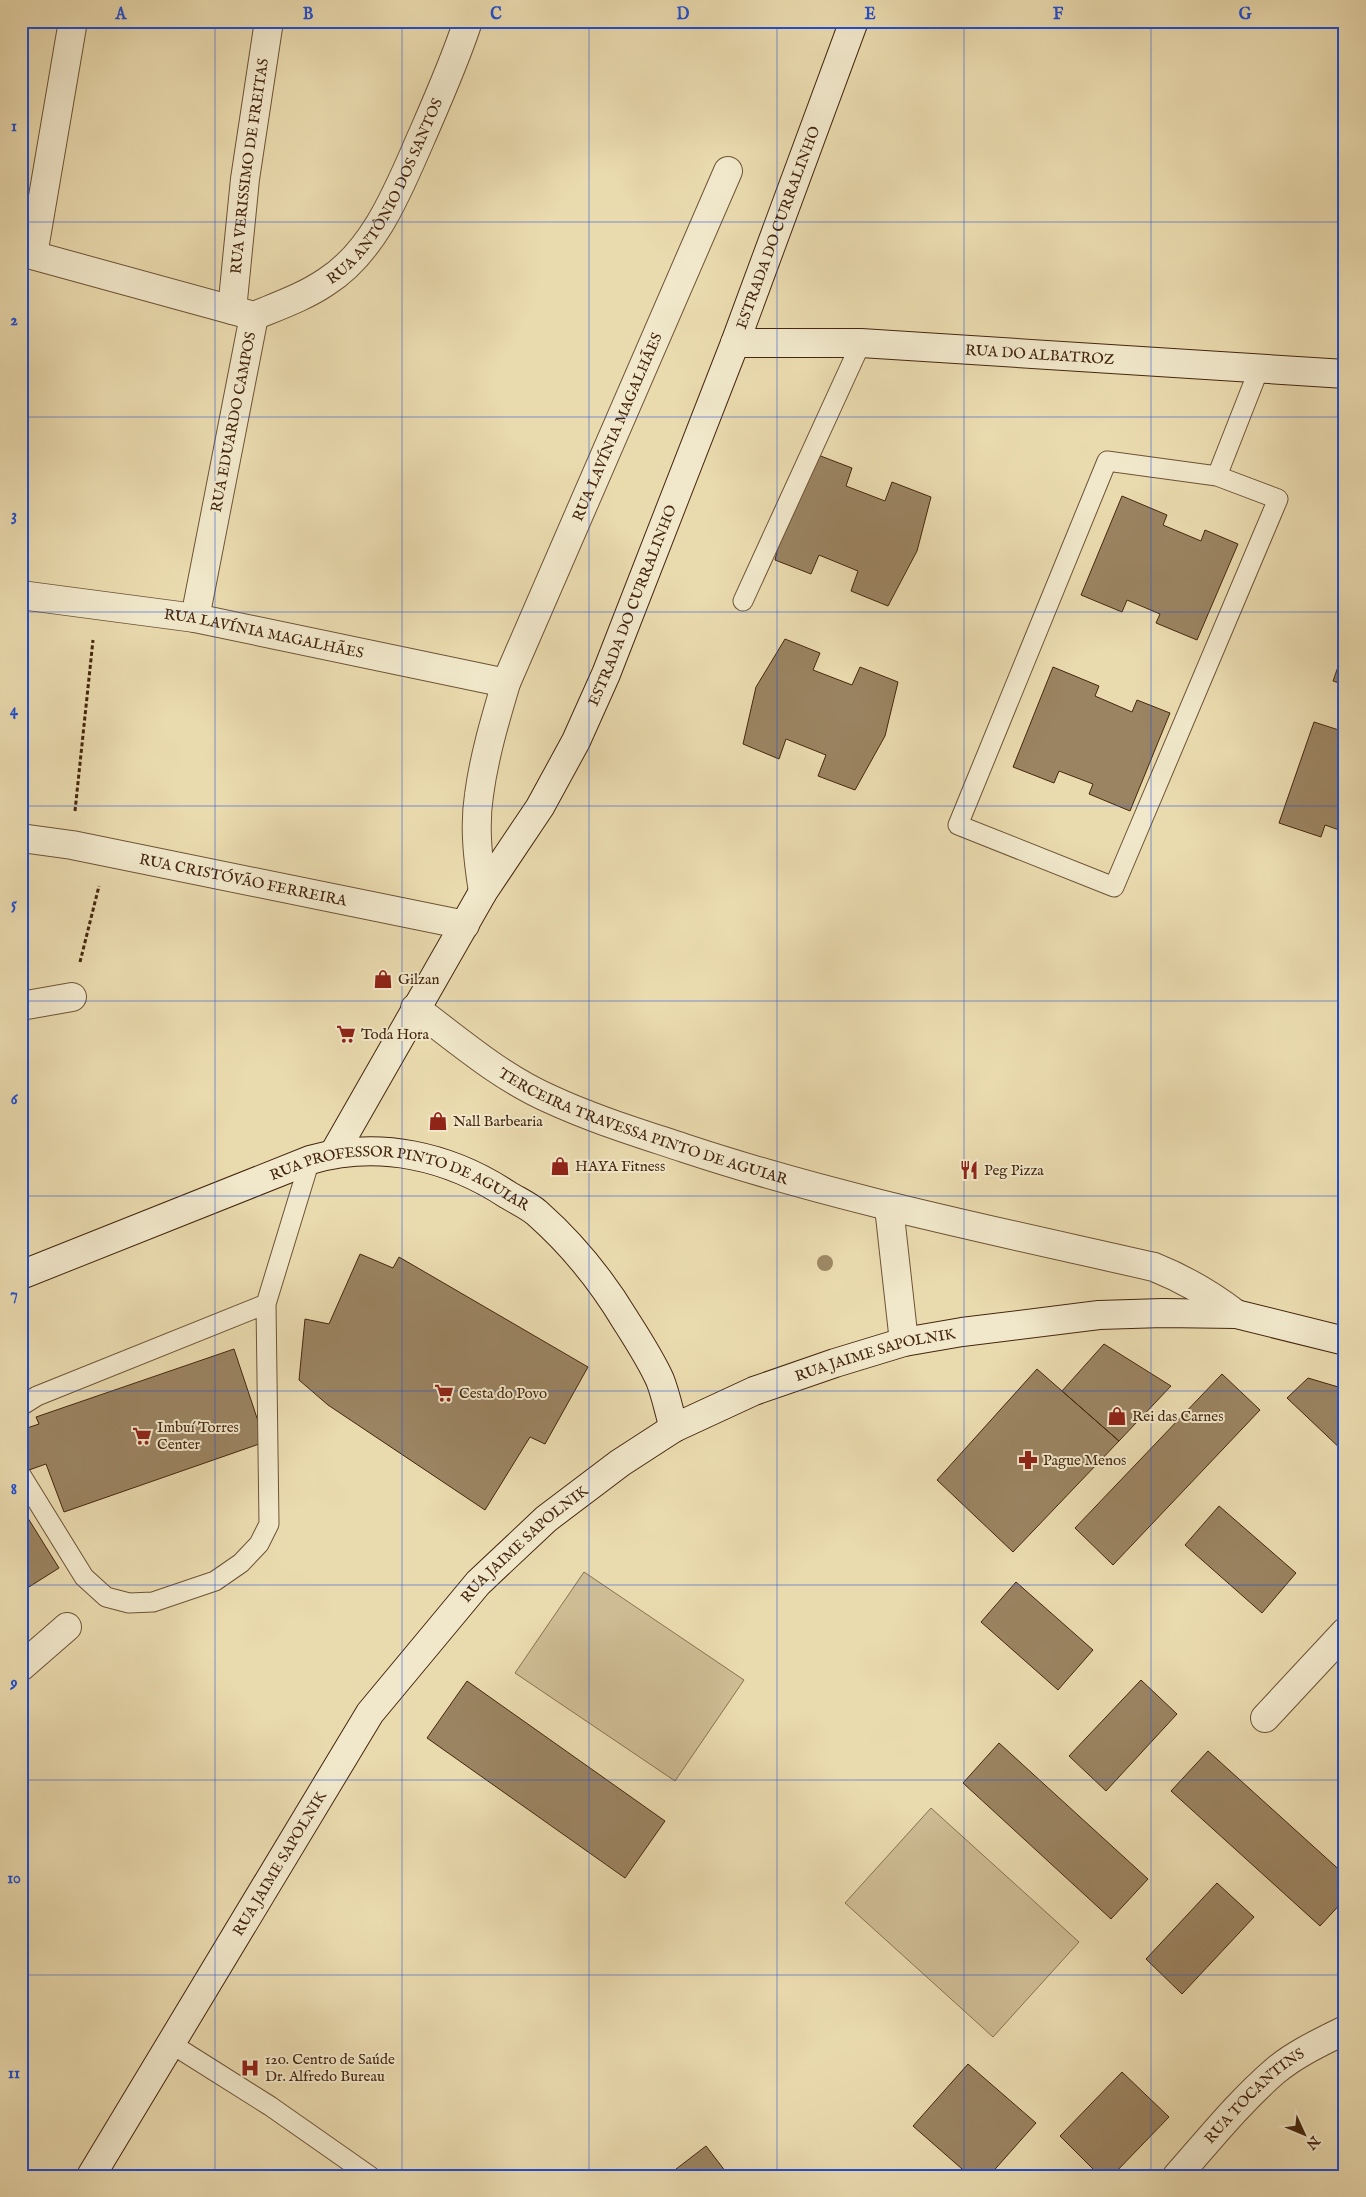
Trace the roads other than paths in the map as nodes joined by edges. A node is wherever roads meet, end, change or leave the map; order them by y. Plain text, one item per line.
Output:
1 (73, 21) edge
2 (269, 21) edge
3 (468, 21) edge
4 (854, 21) edge
5 (728, 171) dead end
6 (27, 254) edge
7 (243, 313) junction
8 (735, 343) junction
9 (861, 343) junction
10 (1259, 370) junction
11 (1345, 374) edge
12 (1217, 476) junction
13 (21, 595) edge
14 (743, 601) dead end
15 (195, 618) junction
16 (506, 683) junction
17 (21, 838) edge
18 (483, 892) junction
19 (465, 925) junction
20 (72, 997) road end
21 (21, 1006) edge
22 (415, 1008) junction
23 (322, 1156) junction
24 (889, 1208) junction
25 (21, 1275) edge
26 (266, 1304) junction
27 (1236, 1314) junction
28 (904, 1342) junction
29 (1345, 1342) edge
30 (21, 1406) edge
31 (674, 1428) junction
32 (21, 1474) edge
33 (67, 1627) dead end
34 (1345, 1632) edge
35 (21, 1667) edge
36 (1264, 1718) dead end
37 (1345, 2030) edge
38 (170, 2043) junction
39 (91, 2176) edge
40 (370, 2176) edge
41 (1177, 2176) edge

1 - 6 street
2 - 7 street, RUA VERISSIMO DE FREITAS
3 - 7 street, RUA ANTÔNIO DOS SANTOS
4 - 8 street, ESTRADA DO CURRALINHO
5 - 16 street, RUA LAVÍNIA MAGALHÃES
6 - 7 street, RUA EDUARDO CAMPOS
7 - 15 street, RUA EDUARDO CAMPOS
8 - 9 street, RUA DO ALBATROZ
8 - 18 street, ESTRADA DO CURRALINHO
9 - 10 street, RUA DO ALBATROZ
9 - 14 lane
10 - 11 street, RUA DO ALBATROZ
10 - 12 lane
12 - 12 lane
13 - 15 street, RUA LAVÍNIA MAGALHÃES
15 - 16 street, RUA LAVÍNIA MAGALHÃES
16 - 18 street, RUA LAVÍNIA MAGALHÃES
17 - 19 street, RUA CRISTÓVÃO FERREIRA
18 - 19 street, ESTRADA DO CURRALINHO
19 - 22 street, ESTRADA DO CURRALINHO
20 - 21 street
22 - 23 street, ESTRADA DO CURRALINHO
22 - 24 street, TERCEIRA TRAVESSA PINTO DE AGUIAR
23 - 25 street, RUA PROFESSOR PINTO DE AGUIAR
23 - 26 lane
23 - 31 street, RUA PROFESSOR PINTO DE AGUIAR
24 - 27 street, RUA JAIME SAPOLNIK
24 - 28 street
26 - 30 lane
26 - 32 lane
27 - 28 street, RUA JAIME SAPOLNIK
27 - 29 street, RUA JAIME SAPOLNIK
28 - 31 street, RUA JAIME SAPOLNIK
31 - 38 street, RUA JAIME SAPOLNIK
33 - 35 street
34 - 36 street
37 - 41 street, RUA TOCANTINS
38 - 39 street, RUA JAIME SAPOLNIK
38 - 40 lane

